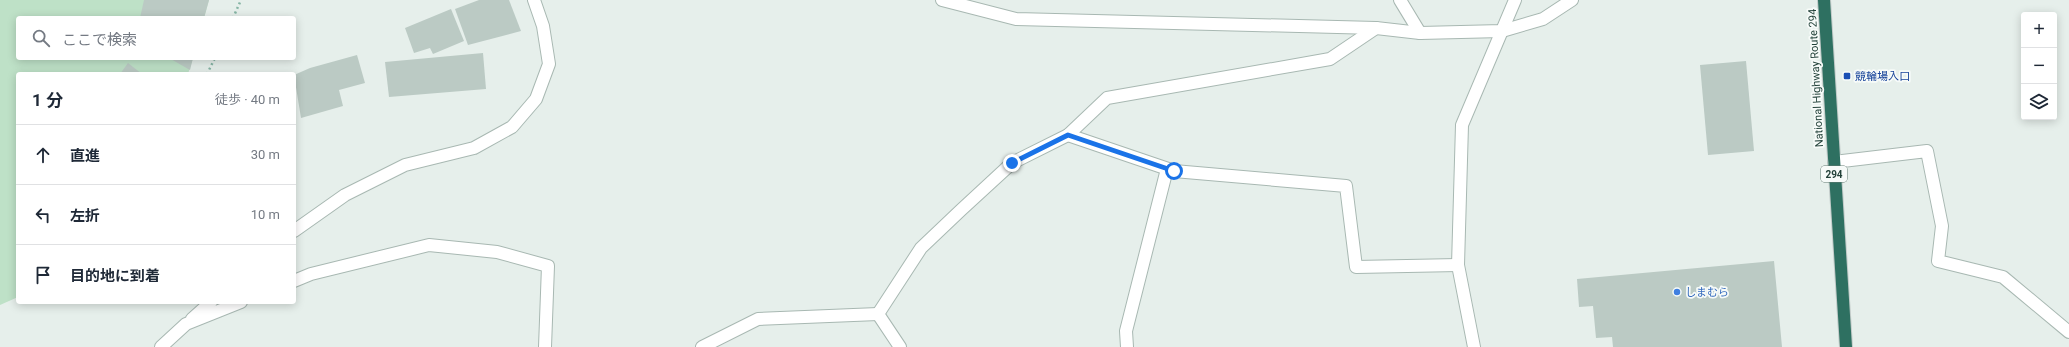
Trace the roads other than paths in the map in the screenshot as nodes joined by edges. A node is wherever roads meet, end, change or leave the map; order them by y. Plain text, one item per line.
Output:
1 (534, 0) edge
2 (942, 0) edge
3 (1400, 0) edge
4 (1515, 0) edge
5 (1572, 0) edge
6 (1824, 0) edge
7 (1376, 28) junction
8 (1502, 31) junction
9 (1420, 33) junction
10 (1068, 135) junction
11 (1834, 162) junction
12 (1167, 169) junction
13 (296, 230) edge
14 (1458, 265) junction
15 (296, 280) edge
16 (208, 304) edge
17 (236, 304) edge
18 (878, 314) junction
19 (186, 324) junction
20 (2069, 332) edge
21 (161, 347) edge
22 (545, 347) edge
23 (702, 347) edge
24 (900, 347) edge
25 (1127, 347) edge
26 (1474, 347) edge
27 (1846, 347) edge

1 - 13 street
2 - 7 street
3 - 9 street
4 - 8 street
5 - 8 street
6 - 11 highway, National Highway Route 294 / 294
7 - 9 street
7 - 10 street
8 - 9 street
8 - 14 street
10 - 12 street
10 - 18 street
11 - 20 street
11 - 27 highway, National Highway Route 294 / 294
12 - 14 street
12 - 25 street
14 - 26 street
15 - 22 street
16 - 19 street
17 - 19 street
18 - 23 street
18 - 24 street
19 - 21 street

